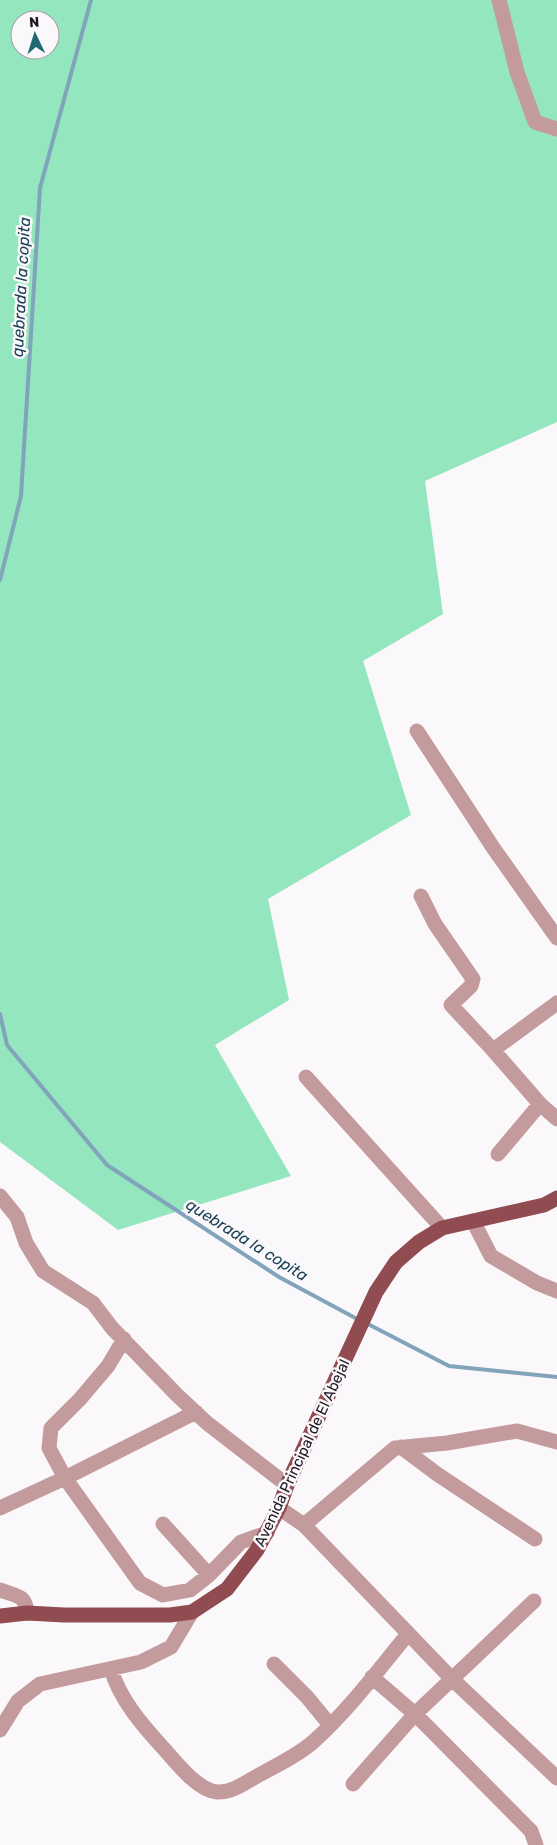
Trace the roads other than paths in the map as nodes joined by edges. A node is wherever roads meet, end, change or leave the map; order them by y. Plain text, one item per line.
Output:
1 (499, 0) edge
2 (557, 129) edge
3 (417, 731) dead end
4 (421, 896) dead end
5 (557, 938) edge
6 (557, 1002) edge
7 (492, 1050) junction
8 (306, 1077) dead end
9 (540, 1104) junction
10 (557, 1119) edge
11 (498, 1154) dead end
12 (0, 1196) edge
13 (557, 1198) edge
14 (473, 1221) junction
15 (442, 1228) junction
16 (557, 1291) edge
17 (124, 1339) junction
18 (196, 1412) junction
19 (557, 1442) edge
20 (401, 1447) junction
21 (65, 1478) junction
22 (287, 1486) junction
23 (0, 1508) edge
24 (279, 1508) junction
25 (163, 1524) dead end
26 (304, 1525) junction
27 (267, 1533) junction
28 (535, 1539) dead end
29 (209, 1575) junction
30 (0, 1590) edge
31 (534, 1601) dead end
32 (192, 1612) junction
33 (27, 1613) junction
34 (0, 1616) edge
35 (408, 1634) junction
36 (274, 1664) dead end
37 (111, 1669) junction
38 (372, 1677) junction
39 (451, 1678) junction
40 (415, 1714) junction
41 (330, 1725) junction
42 (0, 1730) edge
43 (557, 1778) edge
44 (353, 1784) dead end
45 (536, 1845) edge

1 - 2 street
3 - 5 street
4 - 7 street
6 - 7 street
7 - 9 street
8 - 15 street
9 - 10 street
9 - 11 street
12 - 17 street
13 - 14 main road, Avenida Principal de El Abejal
14 - 15 main road, Avenida Principal de El Abejal
14 - 16 street
15 - 22 main road, Avenida Principal de El Abejal
17 - 18 street
17 - 21 street
18 - 21 street
18 - 22 street
19 - 20 street
20 - 26 street
20 - 28 street
21 - 23 street
21 - 29 street
22 - 24 main road, Avenida Principal de El Abejal
24 - 26 street
24 - 27 main road, Avenida Principal de El Abejal
25 - 29 street
26 - 35 street
27 - 29 street
27 - 32 main road, Avenida Principal de El Abejal
30 - 33 street
31 - 39 street
32 - 33 main road, Avenida Principal de El Abejal
32 - 37 street
33 - 34 main road, Avenida Principal de El Abejal
35 - 38 street
35 - 39 street
36 - 41 street
37 - 41 street
37 - 42 street
38 - 40 street
38 - 41 street
39 - 40 street
39 - 43 street
40 - 44 street
40 - 45 street

